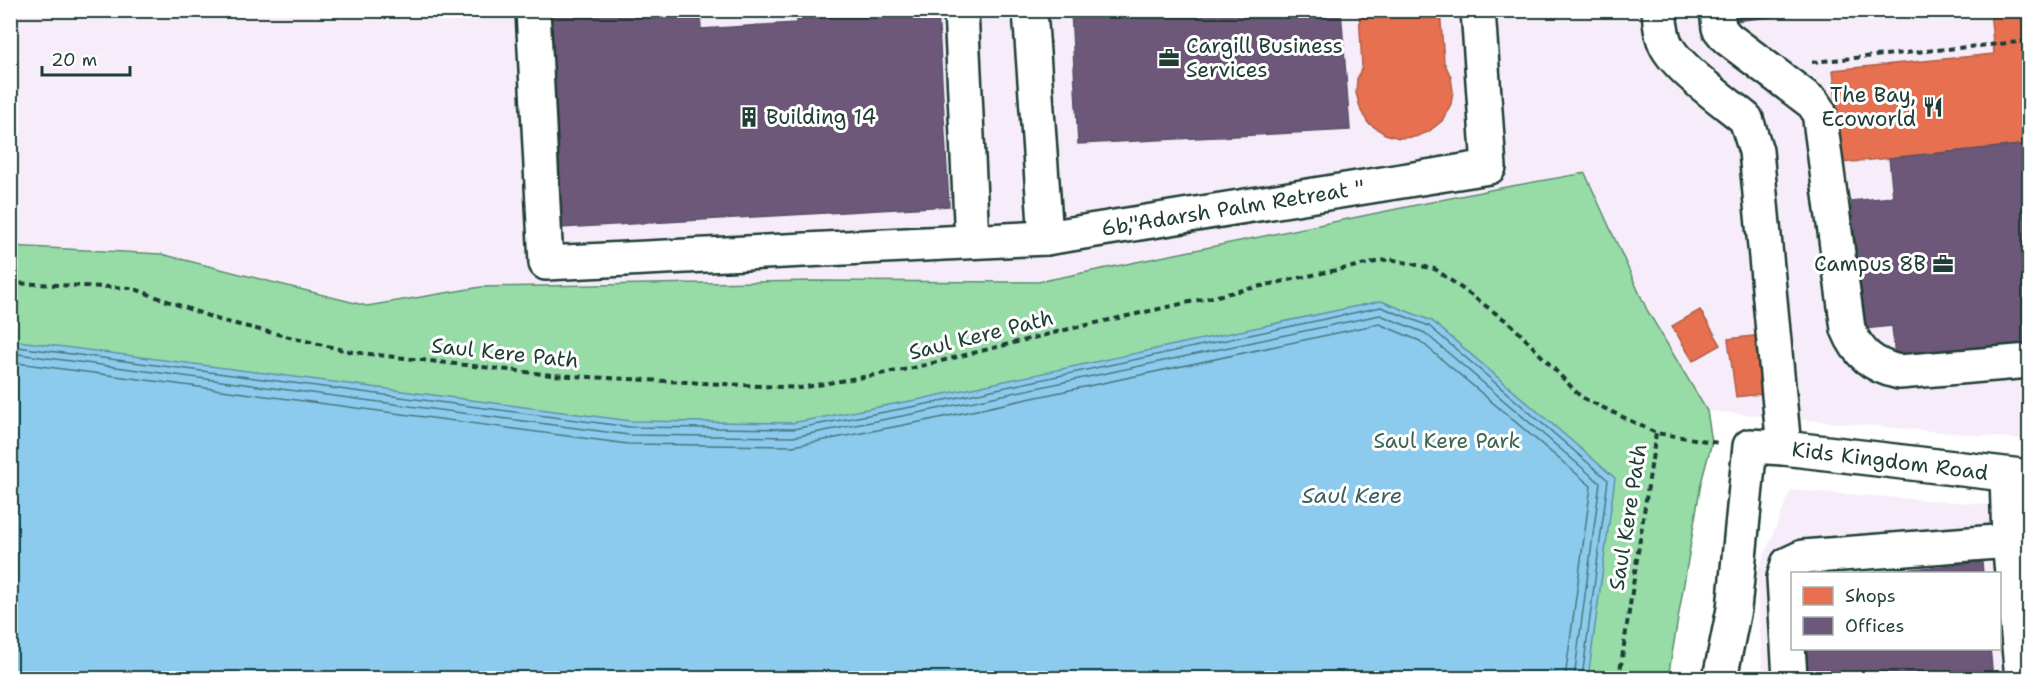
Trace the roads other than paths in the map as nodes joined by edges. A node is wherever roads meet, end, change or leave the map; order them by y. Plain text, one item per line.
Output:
1 (533, 10) edge
2 (961, 10) edge
3 (1030, 10) edge
4 (1478, 10) edge
5 (1659, 10) edge
6 (1717, 10) edge
7 (1046, 238) junction
8 (972, 241) junction
9 (2030, 361) edge
10 (1784, 448) junction
11 (2018, 476) edge
12 (2008, 541) junction
13 (1720, 678) edge
14 (1790, 678) edge
15 (2022, 678) edge

1 - 8 street
2 - 8 street
3 - 7 street
4 - 7 street, 6b,"Adarsh Palm Retreat "
5 - 10 street
6 - 9 street
7 - 8 street
10 - 11 street, Kids Kingdom Road
10 - 13 street, Kids Kingdom Road
11 - 12 street
12 - 14 street
12 - 15 street

